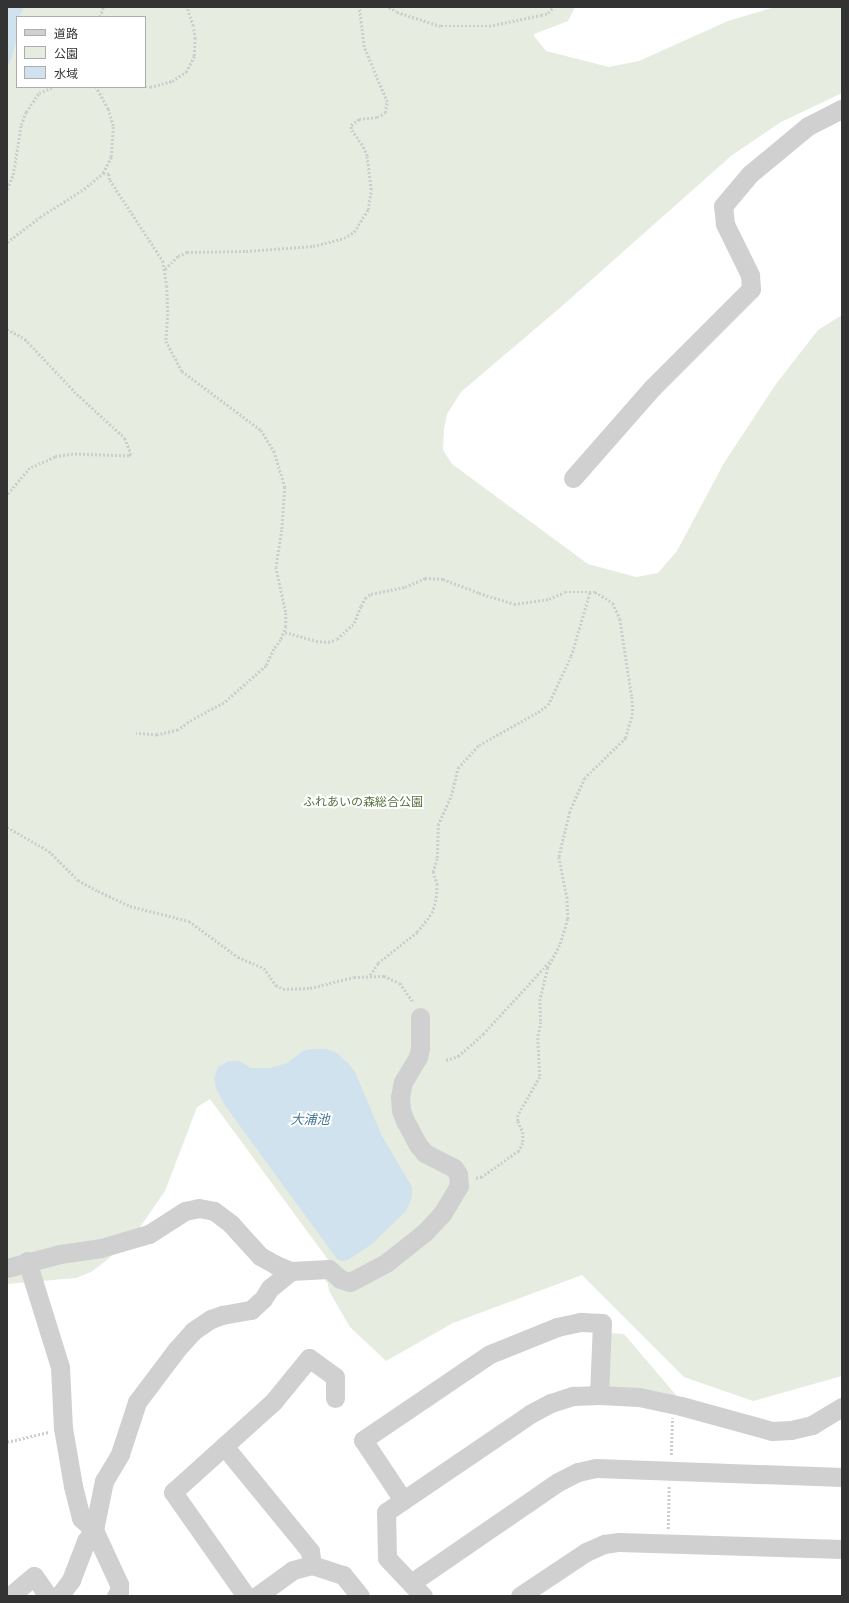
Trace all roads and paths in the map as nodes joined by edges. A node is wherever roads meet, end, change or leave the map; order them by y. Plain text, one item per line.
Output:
1 (187, 7) edge
2 (359, 7) edge
3 (389, 7) edge
4 (553, 7) edge
5 (146, 87) edge
6 (51, 88) edge
7 (97, 88) edge
8 (842, 109) edge
9 (103, 173) junction
10 (7, 189) edge
11 (7, 242) edge
12 (165, 269) junction
13 (7, 329) edge
14 (574, 478) dead end
15 (7, 495) edge
16 (590, 592) junction
17 (285, 632) junction
18 (136, 733) dead end
19 (7, 827) edge
20 (553, 956) junction
21 (370, 975) junction
22 (420, 1016) joint
23 (446, 1060) dead end
24 (459, 1186) junction
25 (27, 1261) junction
26 (7, 1268) edge
27 (291, 1271) junction
28 (599, 1395) junction
29 (335, 1398) dead end
30 (842, 1407) edge
31 (63, 1428) junction
32 (7, 1442) edge
33 (224, 1446) junction
34 (842, 1477) edge
35 (403, 1500) junction
36 (94, 1530) junction
37 (842, 1549) edge
38 (312, 1565) junction
39 (417, 1589) edge
40 (523, 1595) edge
41 (10, 1596) edge
42 (48, 1596) edge
43 (59, 1596) edge
44 (116, 1596) edge
45 (246, 1596) edge
46 (256, 1596) edge
47 (360, 1596) edge

1 - 5 path
2 - 12 path
3 - 4 path
6 - 10 path
7 - 9 path
8 - 14 street
9 - 11 path
9 - 12 path
12 - 17 path
13 - 15 path
16 - 17 path
16 - 20 path
16 - 21 path
17 - 18 path
19 - 21 path
20 - 23 path
20 - 24 path
21 - 22 path
22 - 24 street
24 - 27 street
25 - 26 street
25 - 27 street
25 - 31 street
27 - 36 street
28 - 30 street
28 - 35 street
28 - 35 street
29 - 33 street
31 - 32 path
31 - 36 street
33 - 38 street
33 - 45 street
34 - 39 street
35 - 39 street
36 - 43 street
36 - 44 street
37 - 40 street
38 - 46 street
38 - 47 street
41 - 42 street

